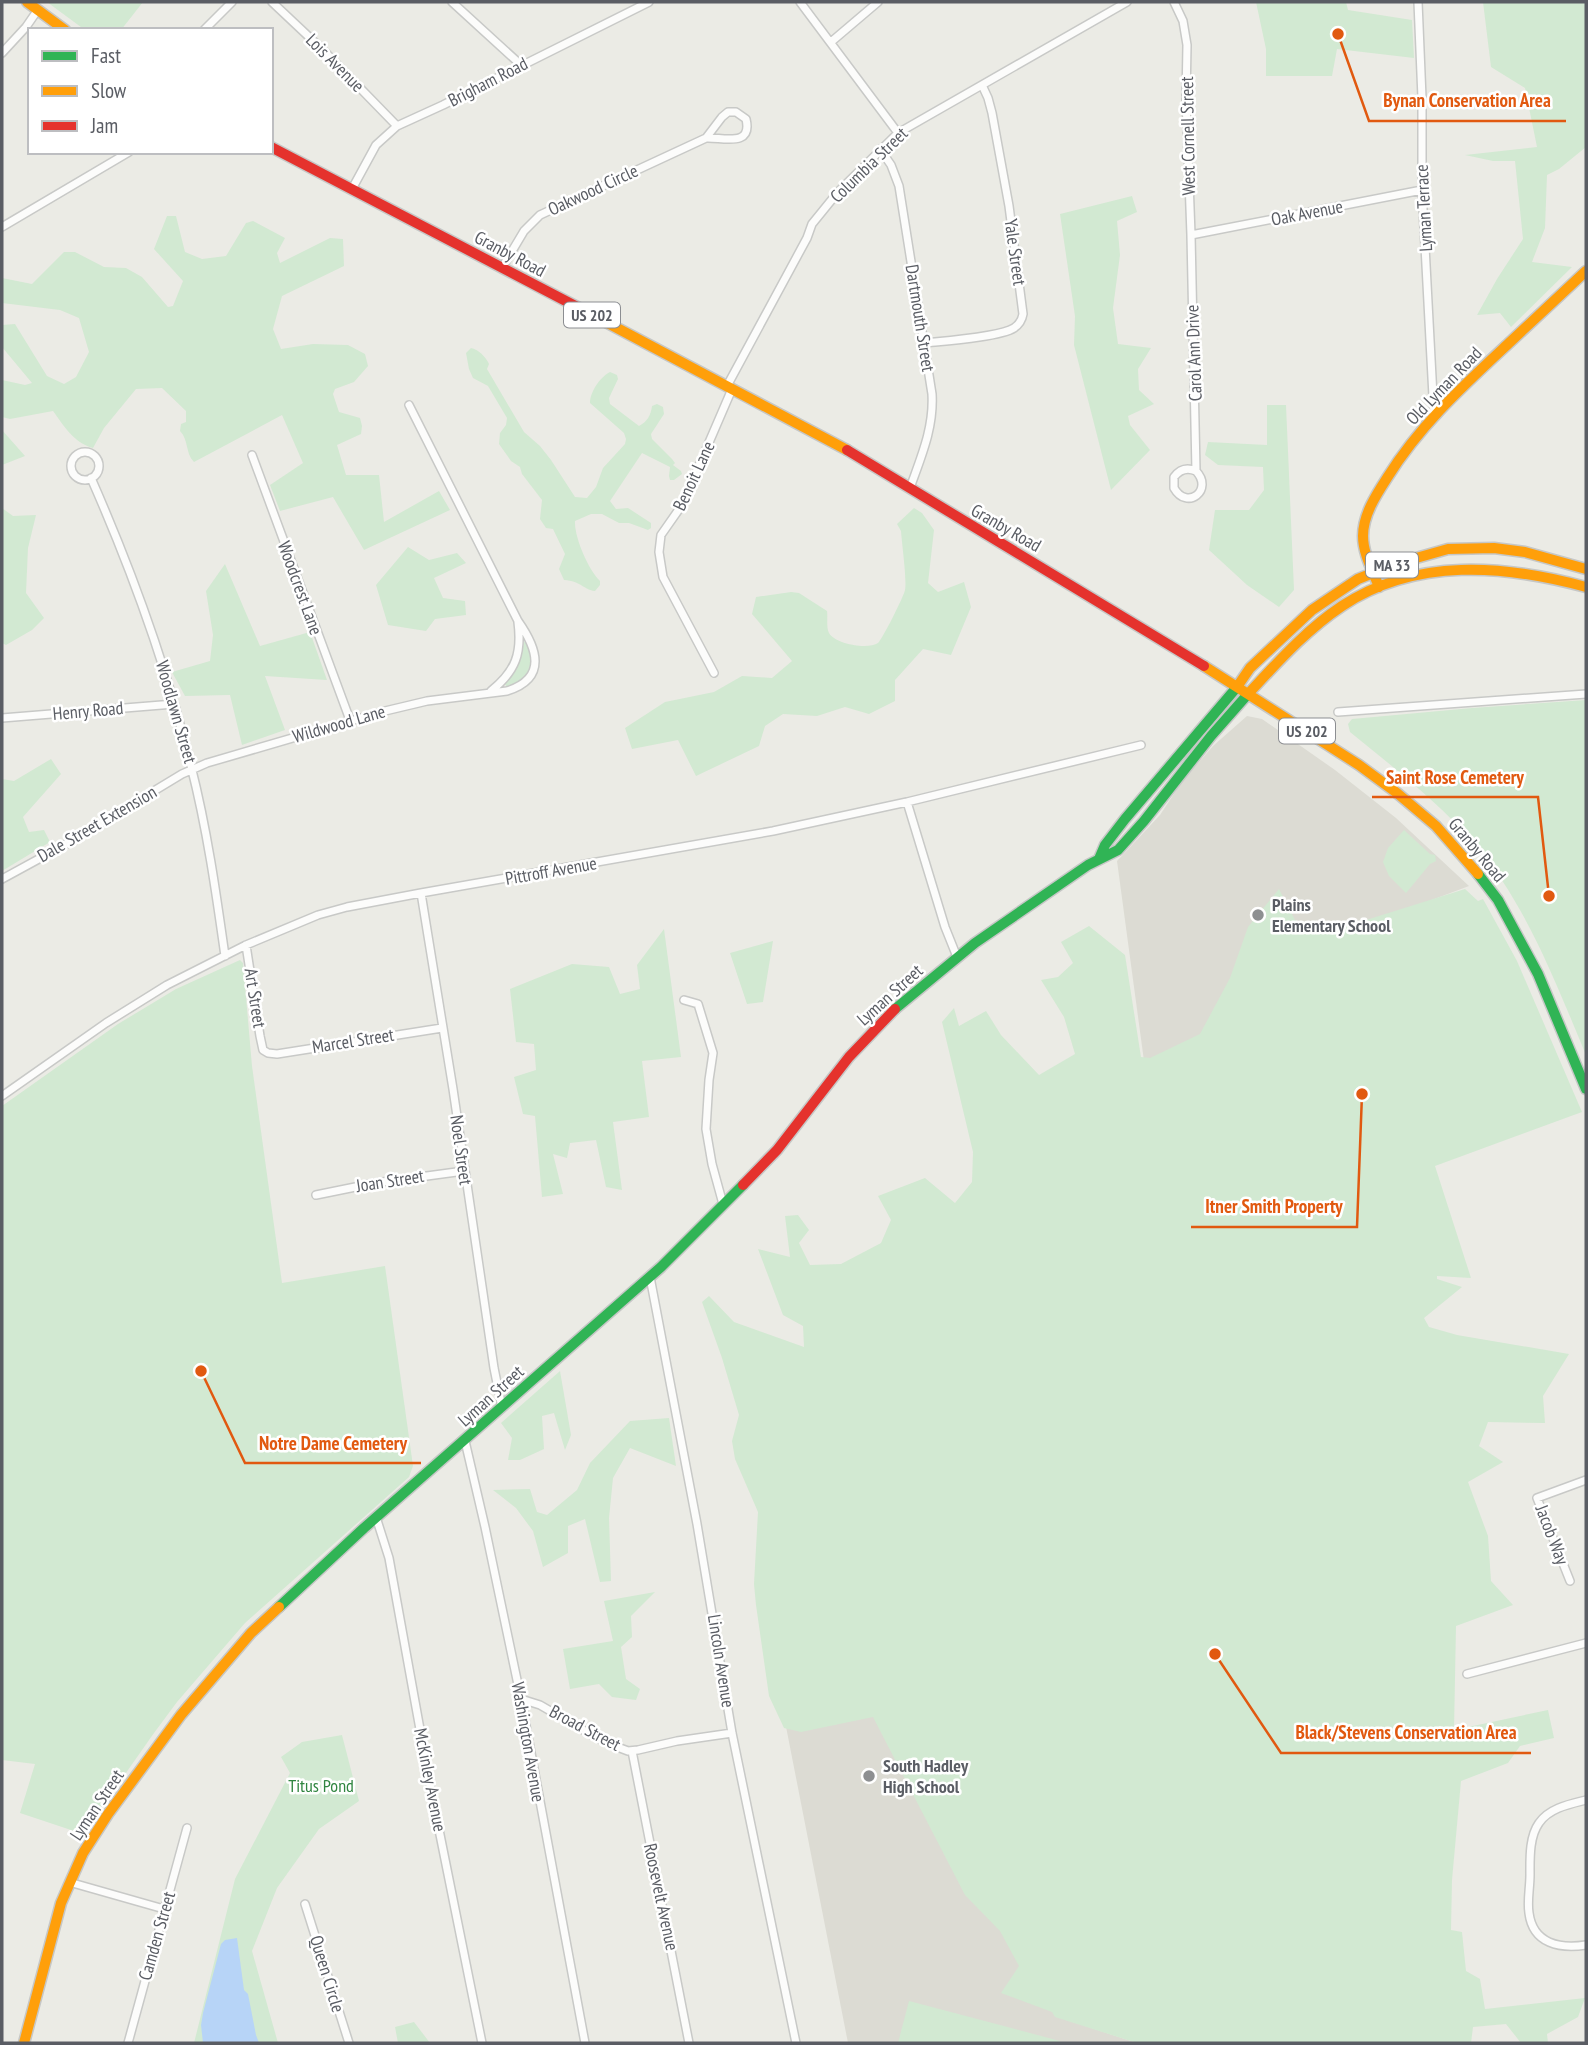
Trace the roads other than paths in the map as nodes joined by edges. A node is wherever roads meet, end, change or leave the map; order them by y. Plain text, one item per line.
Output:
1 (27, 2) edge
2 (232, 2) edge
3 (272, 2) edge
4 (452, 2) edge
5 (649, 2) edge
6 (800, 2) edge
7 (878, 2) edge
8 (1127, 2) edge
9 (1174, 2) edge
10 (1418, 2) edge
11 (37, 10) junction
12 (62, 28) edge
13 (206, 28) edge
14 (831, 42) junction
15 (2, 53) edge
16 (521, 65) junction
17 (982, 85) junction
18 (397, 126) junction
19 (898, 133) junction
20 (706, 138) junction
21 (273, 148) edge
22 (880, 149) junction
23 (126, 154) edge
24 (352, 189) junction
25 (1422, 191) junction
26 (2, 227) edge
27 (1192, 234) junction
28 (502, 268) junction
29 (1586, 271) edge
30 (925, 343) junction
31 (730, 387) junction
32 (409, 405) dead end
33 (1434, 415) junction
34 (252, 455) dead end
35 (1196, 471) junction
36 (91, 478) dead end
37 (910, 488) junction
38 (1586, 569) edge
39 (1373, 572) junction
40 (1379, 587) junction
41 (1586, 587) edge
42 (518, 621) junction
43 (715, 673) dead end
44 (1237, 687) junction
45 (489, 692) junction
46 (1248, 694) junction
47 (1586, 694) edge
48 (174, 704) junction
49 (1338, 712) dead end
50 (2, 718) edge
51 (350, 720) junction
52 (1141, 745) dead end
53 (192, 768) junction
54 (906, 802) junction
55 (1098, 859) junction
56 (2, 879) edge
57 (421, 893) junction
58 (246, 945) junction
59 (225, 956) junction
60 (957, 957) junction
61 (684, 1000) dead end
62 (442, 1028) junction
63 (265, 1051) joint
64 (1586, 1089) edge
65 (2, 1096) edge
66 (464, 1171) junction
67 (316, 1195) dead end
68 (723, 1204) junction
69 (650, 1277) junction
70 (502, 1408) junction
71 (465, 1441) junction
72 (1586, 1480) edge
73 (376, 1517) junction
74 (1570, 1581) dead end
75 (1586, 1643) edge
76 (1467, 1674) dead end
77 (521, 1699) junction
78 (733, 1732) junction
79 (632, 1751) junction
80 (1586, 1800) edge
81 (187, 1828) dead end
82 (69, 1882) junction
83 (305, 1904) dead end
84 (164, 1909) junction
85 (1586, 1945) edge
86 (24, 2043) edge
87 (128, 2043) edge
88 (349, 2043) edge
89 (482, 2043) edge
90 (585, 2043) edge
91 (689, 2043) edge
92 (796, 2043) edge

1 - 11 main road
2 - 13 street
3 - 18 street, Lois Avenue
4 - 16 street
5 - 16 street, Brigham Road
6 - 14 street
7 - 14 street
8 - 17 street, Columbia Street
9 - 27 street, West Cornell Street
10 - 25 street, Lyman Terrace
11 - 12 main road
11 - 15 street
14 - 19 street
16 - 18 street, Brigham Road
17 - 19 street, Columbia Street
17 - 30 street, Yale Street
18 - 24 street, Brigham Road
19 - 22 street, Columbia Street
20 - 20 street, Oakwood Circle
20 - 28 street, Oakwood Circle
21 - 24 main road, Granby Road / US 202
22 - 30 street, Dartmouth Street
22 - 31 street, Columbia Street
23 - 26 street
24 - 28 main road, Granby Road / US 202
25 - 27 street, Oak Avenue
25 - 33 street, Lyman Terrace
27 - 35 street, Carol Ann Drive
28 - 31 main road, Granby Road / US 202
29 - 33 main road, Old Lyman Road
30 - 37 street, Dartmouth Street
31 - 37 main road, Granby Road / US 202
31 - 43 street, Benoit Lane
32 - 42 street, Wildwood Lane
33 - 39 main road, Old Lyman Road
34 - 51 street, Woodcrest Lane
35 - 35 street, Carol Ann Drive
36 - 48 street, Woodlawn Street
37 - 44 main road, Granby Road / US 202
38 - 39 main road, MA 33
39 - 40 main road, Old Lyman Road
39 - 44 main road, MA 33
40 - 41 main road, MA 33
40 - 46 main road, MA 33
42 - 45 street, Wildwood Lane
42 - 45 street, Wildwood Lane
44 - 46 main road, Granby Road / US 202
44 - 55 main road, Lyman Street / MA 33
45 - 51 street, Wildwood Lane
46 - 55 main road, Lyman Street / MA 33
46 - 64 main road, Granby Road / US 202
47 - 49 street
48 - 50 street, Henry Road
48 - 53 street, Woodlawn Street
51 - 53 street, Wildwood Lane
52 - 54 street, Pittroff Avenue
53 - 56 street, Dale Street Extension
53 - 59 street, Woodlawn Street
54 - 57 street, Pittroff Avenue
54 - 60 street
55 - 60 main road, Lyman Street / MA 33
57 - 58 street, Pittroff Avenue
57 - 62 street, Noel Street
58 - 59 street, Pittroff Avenue
58 - 63 street, Art Street
59 - 65 street, Pittroff Avenue
60 - 68 main road, Lyman Street / MA 33
61 - 68 street
62 - 63 street, Marcel Street
62 - 66 street, Noel Street
66 - 67 street, Joan Street
66 - 70 street, Noel Street
68 - 69 main road, Lyman Street / MA 33
69 - 70 main road, Lyman Street / MA 33
69 - 78 street, Lincoln Avenue
70 - 71 main road, Lyman Street / MA 33
71 - 73 main road, Lyman Street / MA 33
71 - 77 street, Washington Avenue
72 - 74 street, Jacob Way
73 - 82 main road, Lyman Street / MA 33
73 - 89 street, McKinley Avenue
75 - 76 street
77 - 79 street, Broad Street
77 - 90 street, Washington Avenue
78 - 79 street, Broad Street
78 - 92 street, Lincoln Avenue
79 - 91 street, Roosevelt Avenue
80 - 85 street
81 - 84 street, Camden Street
82 - 84 street
82 - 86 main road, Lyman Street / MA 33
83 - 88 street, Queen Circle
84 - 87 street, Camden Street

